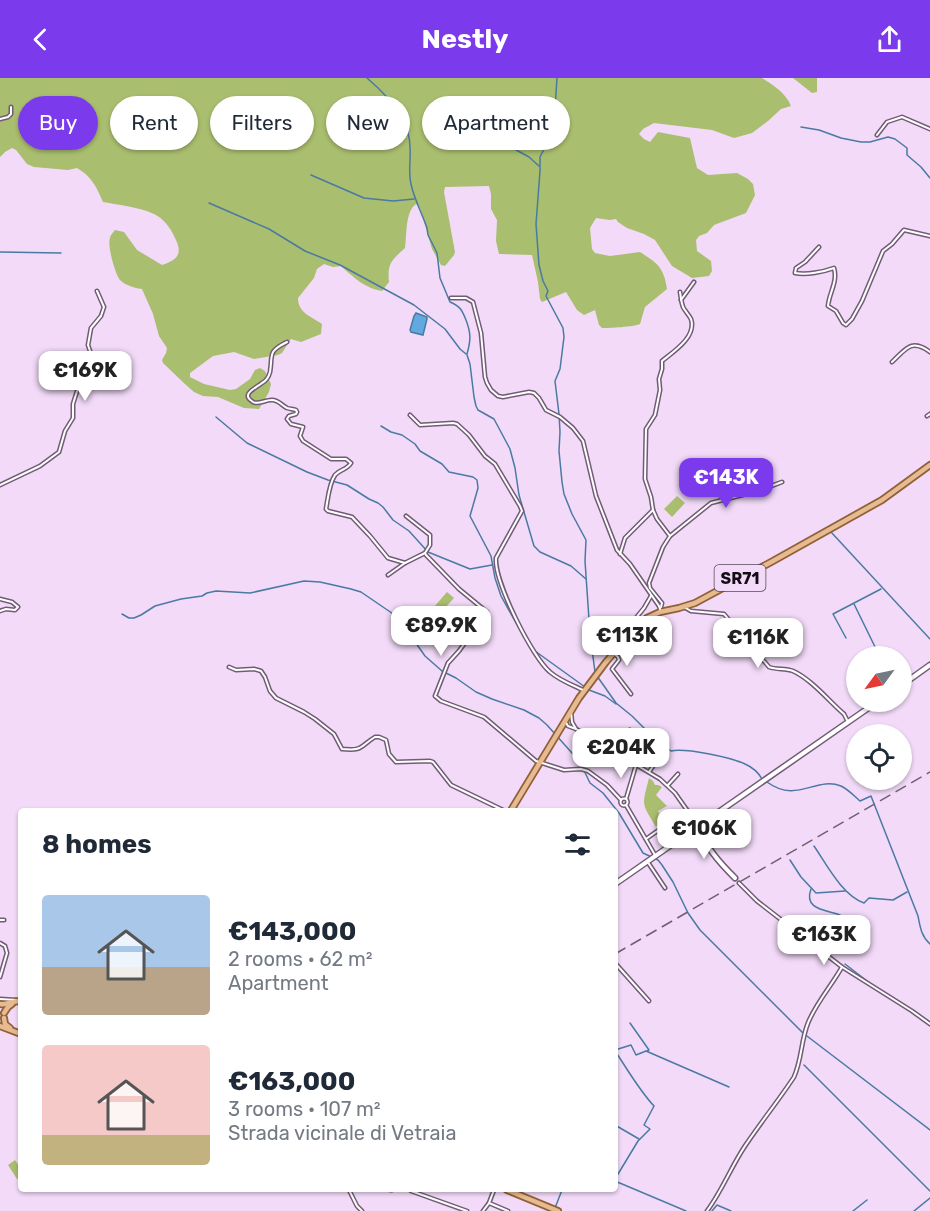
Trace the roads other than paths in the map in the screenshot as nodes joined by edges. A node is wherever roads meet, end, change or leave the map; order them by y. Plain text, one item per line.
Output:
1 (11, 107) dead end
2 (0, 119) edge
3 (930, 129) edge
4 (877, 135) dead end
5 (930, 236) edge
6 (819, 247) dead end
7 (694, 282) dead end
8 (97, 291) dead end
9 (680, 292) dead end
10 (451, 298) dead end
11 (681, 300) junction
12 (286, 342) dead end
13 (930, 352) edge
14 (892, 362) dead end
15 (410, 415) dead end
16 (930, 465) edge
17 (782, 482) dead end
18 (0, 485) edge
19 (653, 510) junction
20 (406, 516) dead end
21 (670, 536) junction
22 (425, 553) junction
23 (620, 554) junction
24 (405, 563) junction
25 (388, 575) dead end
26 (651, 596) junction
27 (0, 599) edge
28 (684, 607) junction
29 (661, 610) junction
30 (0, 611) edge
31 (608, 627) dead end
32 (587, 629) dead end
33 (620, 638) junction
34 (612, 651) junction
35 (930, 665) edge
36 (229, 667) dead end
37 (912, 678) edge
38 (584, 690) junction
39 (630, 693) dead end
40 (571, 709) junction
41 (862, 712) edge
42 (565, 718) junction
43 (572, 722) junction
44 (848, 722) junction
45 (568, 726) junction
46 (576, 729) junction
47 (630, 730) dead end
48 (557, 733) junction
49 (658, 759) dead end
50 (540, 762) junction
51 (636, 765) junction
52 (649, 772) junction
53 (678, 774) dead end
54 (668, 785) junction
55 (626, 799) junction
56 (621, 800) junction
57 (626, 805) junction
58 (500, 808) edge
59 (511, 808) edge
60 (687, 810) junction
61 (697, 826) junction
62 (646, 839) junction
63 (655, 855) junction
64 (647, 861) junction
65 (735, 878) dead end
66 (618, 882) edge
67 (739, 883) dead end
68 (665, 888) dead end
69 (0, 943) edge
70 (618, 966) edge
71 (842, 967) junction
72 (0, 977) edge
73 (0, 999) edge
74 (649, 1001) dead end
75 (18, 1002) edge
76 (18, 1002) edge
77 (18, 1003) edge
78 (0, 1005) edge
79 (4, 1016) junction
80 (930, 1024) edge
81 (0, 1025) edge
82 (18, 1032) edge
83 (18, 1033) edge
84 (349, 1192) edge
85 (414, 1192) edge
86 (493, 1192) edge
87 (511, 1192) edge
88 (489, 1203) junction
89 (547, 1209) edge
90 (362, 1211) edge
91 (467, 1211) edge
92 (483, 1211) edge
93 (508, 1211) edge
94 (558, 1211) edge
95 (707, 1211) edge

1 - 2 street
3 - 4 street
5 - 6 street
7 - 11 street
8 - 18 street
9 - 11 street
10 - 23 street
11 - 19 street
12 - 24 street
13 - 14 street
15 - 38 street
16 - 28 main road, SR71
17 - 21 street
19 - 21 street
19 - 23 street
20 - 22 street
21 - 29 street
22 - 24 street
22 - 50 street
23 - 26 street
24 - 25 street
26 - 29 street
26 - 33 street
27 - 30 street
28 - 29 main road, SR71
28 - 44 street
29 - 34 main road, SR71
31 - 33 street
32 - 34 street
33 - 34 street
34 - 38 main road, SR71
34 - 39 street
35 - 37 street
36 - 58 street
38 - 40 main road, SR71
40 - 42 main road, SR71
40 - 43 street
41 - 44 street
42 - 43 street
42 - 45 street
42 - 48 main road, SR71
43 - 46 street
44 - 61 street
45 - 46 street
45 - 48 street
46 - 51 street
47 - 51 street
48 - 50 main road, SR71
49 - 52 street
50 - 56 street
50 - 59 main road, SR71
51 - 52 street
51 - 55 street
52 - 54 street
53 - 54 street
54 - 60 street
55 - 56 street
55 - 57 street
56 - 57 street
57 - 62 street
60 - 61 street
60 - 62 street
61 - 63 street
61 - 65 street
62 - 63 street
63 - 64 street
64 - 66 street
64 - 68 street
67 - 71 street
69 - 72 street
70 - 74 street
71 - 80 street
71 - 95 street
73 - 75 street
76 - 78 main road
77 - 79 main road
78 - 79 main road
79 - 81 main road
79 - 82 main road
81 - 83 main road
84 - 90 street
85 - 91 street
86 - 88 street
87 - 89 main road
88 - 92 street
88 - 93 street
89 - 94 main road

